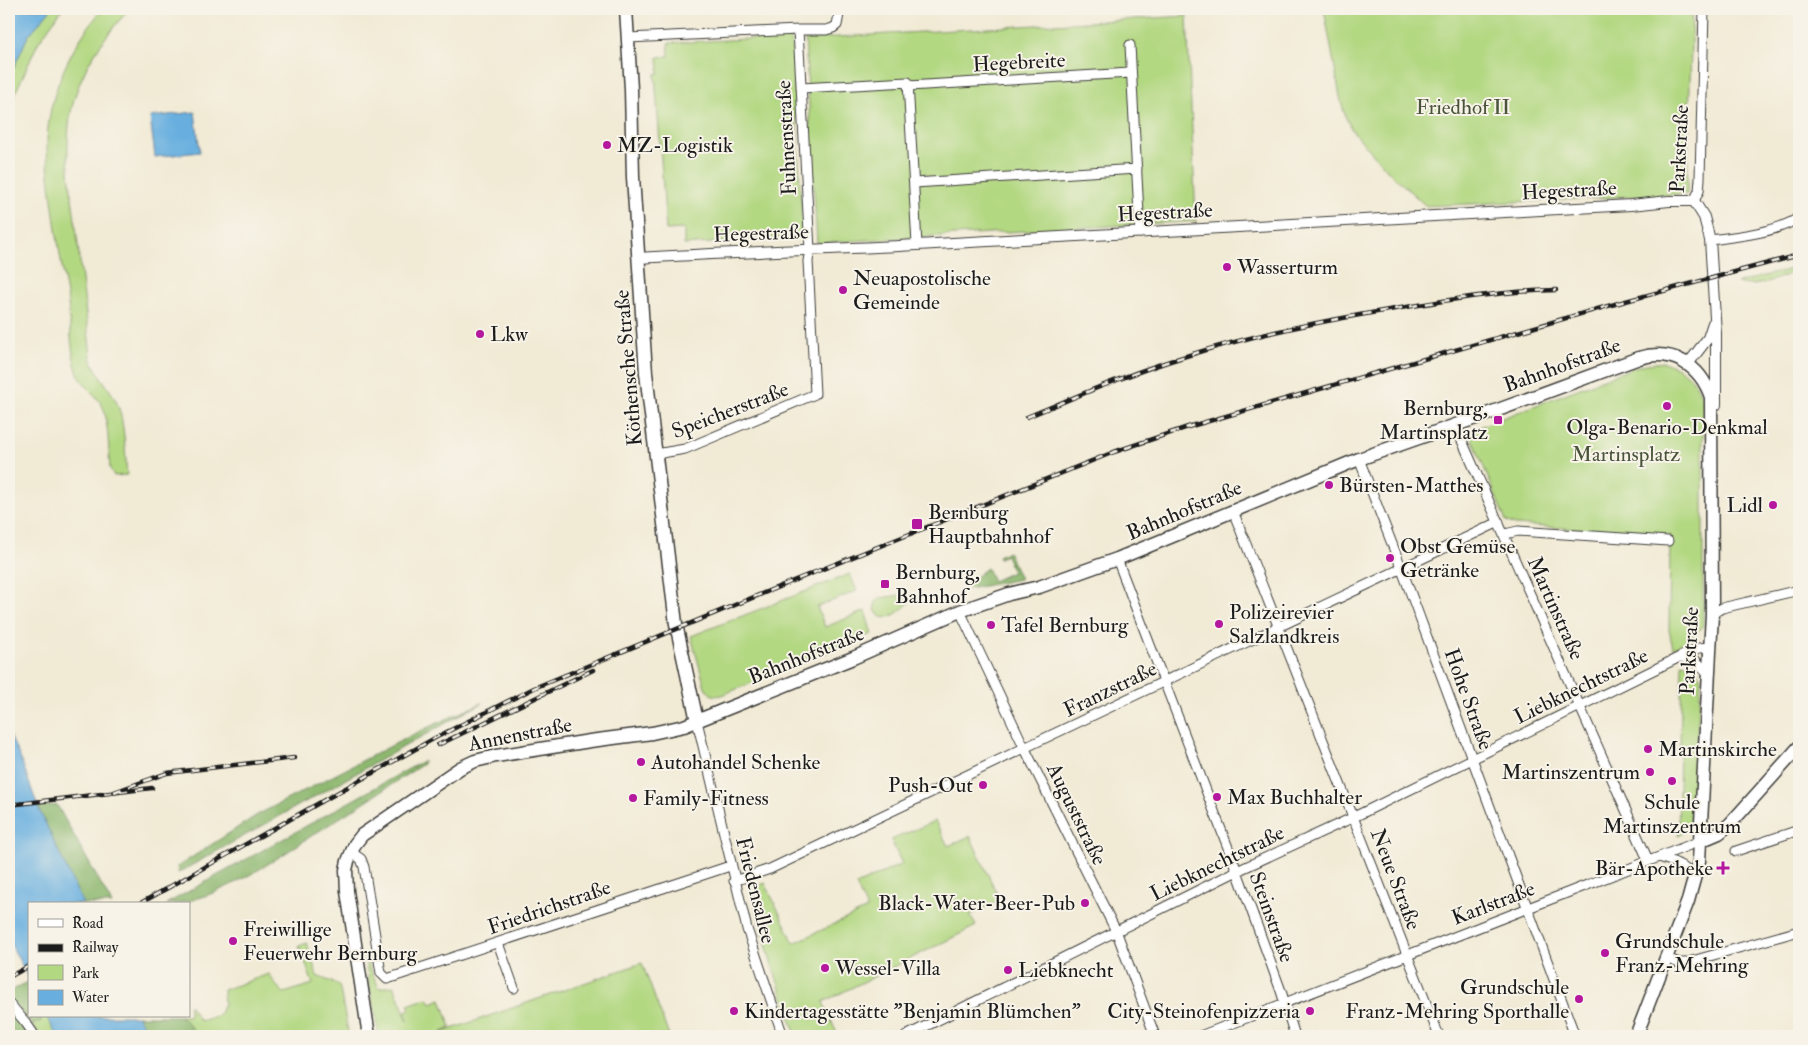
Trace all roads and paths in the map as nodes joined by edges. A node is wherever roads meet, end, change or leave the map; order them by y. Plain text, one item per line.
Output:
1 (626, 9) edge
2 (840, 9) edge
3 (1704, 9) edge
4 (798, 30) junction
5 (628, 38) junction
6 (1130, 45) dead end
7 (1131, 73) junction
8 (908, 86) junction
9 (801, 88) junction
10 (1137, 169) junction
11 (914, 183) junction
12 (1694, 201) junction
13 (1799, 217) edge
14 (1140, 233) junction
15 (1710, 240) junction
16 (917, 245) junction
17 (810, 250) junction
18 (638, 258) junction
19 (1714, 319) junction
20 (1688, 364) junction
21 (815, 394) joint
22 (1455, 425) junction
23 (656, 454) junction
24 (1359, 459) junction
25 (1712, 463) junction
26 (1233, 511) junction
27 (1499, 522) junction
28 (1505, 534) junction
29 (1668, 541) dead end
30 (1118, 559) junction
31 (1401, 567) junction
32 (1799, 590) edge
33 (960, 611) junction
34 (1717, 611) junction
35 (1279, 626) junction
36 (1710, 648) junction
37 (1679, 658) junction
38 (1708, 674) junction
39 (1164, 682) junction
40 (1580, 707) junction
41 (697, 721) junction
42 (1799, 747) edge
43 (1025, 749) junction
44 (1472, 758) junction
45 (1354, 817) junction
46 (1799, 830) edge
47 (1700, 841) junction
48 (1736, 851) dead end
49 (351, 852) junction
50 (1659, 857) junction
51 (1648, 860) junction
52 (730, 866) junction
53 (1237, 872) junction
54 (1694, 880) junction
55 (734, 881) junction
56 (1527, 910) junction
57 (1799, 931) edge
58 (1117, 933) junction
59 (498, 943) junction
60 (1407, 956) junction
61 (1666, 958) junction
62 (514, 988) dead end
63 (9, 1003) edge
64 (1284, 1004) junction
65 (35, 1036) edge
66 (369, 1036) edge
67 (783, 1036) edge
68 (906, 1036) edge
69 (1155, 1036) edge
70 (1200, 1036) edge
71 (1295, 1036) edge
72 (1438, 1036) edge
73 (1575, 1036) edge
74 (1636, 1036) edge

1 - 5 main road, Köthensche Straße
2 - 4 street
3 - 12 street, Parkstraße
4 - 5 street
4 - 9 street, Fuhnenstraße
5 - 18 main road, Köthensche Straße
6 - 7 street
7 - 8 street, Hegebreite
7 - 10 street
8 - 9 street, Hegebreite
8 - 11 street
9 - 17 street, Fuhnenstraße
10 - 11 street
10 - 14 street
11 - 16 street
12 - 14 street, Hegestraße
12 - 15 street, Parkstraße
13 - 15 street
14 - 16 street, Hegestraße
15 - 19 street, Parkstraße
16 - 17 street, Hegestraße
17 - 18 street, Hegestraße
17 - 21 street, Fuhnenstraße
18 - 23 main road, Köthensche Straße
19 - 20 street, Parkstraße
19 - 25 street, Parkstraße
20 - 22 main road, Bahnhofstraße
20 - 25 main road, Parkstraße
21 - 23 street, Speicherstraße
22 - 24 main road, Bahnhofstraße
22 - 27 street, Martinstraße
23 - 41 main road, Köthensche Straße
24 - 26 main road, Bahnhofstraße
24 - 31 street, Hohe Straße
25 - 34 main road, Parkstraße
26 - 30 main road, Bahnhofstraße
26 - 35 street, Neue Straße
27 - 28 street, Martinstraße
27 - 31 street, Franzstraße
28 - 29 street
28 - 40 street, Martinstraße
30 - 33 main road, Bahnhofstraße
30 - 39 street, Steinstraße
31 - 35 street, Franzstraße
31 - 44 street, Hohe Straße
32 - 34 street
33 - 41 main road, Bahnhofstraße
33 - 43 street, Auguststraße
34 - 36 main road, Parkstraße
35 - 39 street, Franzstraße
35 - 45 street, Neue Straße
36 - 37 street, Liebknechtstraße
36 - 38 main road, Parkstraße
37 - 38 street, Liebknechtstraße
37 - 40 street, Liebknechtstraße
38 - 47 main road, Parkstraße
39 - 43 street, Franzstraße
39 - 53 street, Steinstraße
40 - 44 street, Liebknechtstraße
40 - 51 street, Martinstraße
41 - 49 main road, Annenstraße
41 - 52 street, Friedensallee
42 - 47 main road
43 - 55 street, Franzstraße
43 - 58 street, Auguststraße
44 - 45 street, Liebknechtstraße
44 - 56 street, Hohe Straße
45 - 53 street, Liebknechtstraße
45 - 60 street, Neue Straße
46 - 48 street
47 - 50 street, Karlstraße
47 - 54 main road, Parkstraße
49 - 59 street, Friedrichstraße
49 - 66 main road, Annenstraße
50 - 51 street, Karlstraße
50 - 54 street
51 - 56 street, Karlstraße
52 - 55 street, Friedensallee
52 - 59 street, Friedrichstraße
53 - 58 street, Liebknechtstraße
53 - 64 street, Steinstraße
54 - 61 main road, Parkstraße
55 - 67 street, Friedensallee
56 - 60 street, Karlstraße
56 - 73 street, Hohe Straße
57 - 61 street
58 - 68 street, Liebknechtstraße
58 - 69 street, Auguststraße
59 - 62 street
60 - 64 street, Karlstraße
60 - 72 street, Neue Straße
61 - 74 main road, Parkstraße
63 - 65 street
64 - 70 street, Karlstraße
64 - 71 street, Steinstraße

